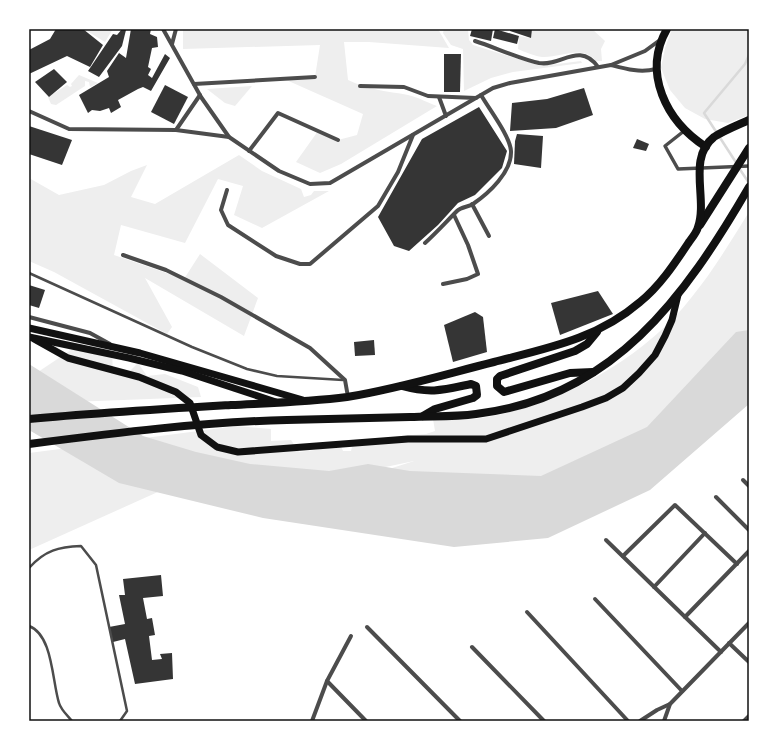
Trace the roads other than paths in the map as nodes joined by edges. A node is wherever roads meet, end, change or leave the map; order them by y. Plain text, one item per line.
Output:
1 (163, 29) edge
2 (176, 29) edge
3 (667, 29) edge
4 (660, 40) junction
5 (475, 41) dead end
6 (172, 44) junction
7 (611, 65) junction
8 (598, 67) junction
9 (656, 68) junction
10 (315, 78) dead end
11 (194, 84) junction
12 (360, 86) dead end
13 (200, 94) junction
14 (481, 95) junction
15 (439, 97) junction
16 (476, 98) junction
17 (29, 111) edge
18 (446, 116) junction
19 (749, 120) edge
20 (176, 130) junction
21 (684, 131) junction
22 (413, 135) junction
23 (229, 136) junction
24 (338, 140) dead end
25 (706, 147) junction
26 (249, 151) junction
27 (747, 151) edge
28 (749, 166) edge
29 (749, 187) edge
30 (226, 190) dead end
31 (472, 204) junction
32 (454, 215) junction
33 (698, 228) junction
34 (489, 236) dead end
35 (425, 243) dead end
36 (123, 255) dead end
37 (29, 273) edge
38 (443, 284) dead end
39 (678, 295) junction
40 (29, 317) edge
41 (29, 328) edge
42 (598, 331) junction
43 (32, 338) edge
44 (114, 347) junction
45 (594, 372) junction
46 (345, 380) junction
47 (401, 386) junction
48 (348, 397) junction
49 (305, 401) junction
50 (277, 403) junction
51 (422, 416) junction
52 (29, 419) edge
53 (29, 444) edge
54 (743, 480) dead end
55 (749, 486) edge
56 (716, 497) dead end
57 (749, 530) edge
58 (705, 533) junction
59 (606, 540) dead end
60 (749, 551) edge
61 (622, 556) junction
62 (737, 564) junction
63 (29, 568) edge
64 (654, 587) junction
65 (596, 599) dead end
66 (527, 612) dead end
67 (685, 617) junction
68 (749, 623) edge
69 (29, 626) edge
70 (367, 627) dead end
71 (351, 636) dead end
72 (729, 643) junction
73 (472, 648) dead end
74 (721, 652) junction
75 (749, 662) edge
76 (327, 681) junction
77 (682, 691) junction
78 (670, 704) junction
79 (749, 716) edge
80 (72, 721) edge
81 (120, 721) edge
82 (312, 721) edge
83 (366, 721) edge
84 (460, 721) edge
85 (544, 721) edge
86 (628, 721) edge
87 (640, 721) edge
88 (664, 721) edge
89 (744, 721) edge

1 - 6 street
2 - 6 street
3 - 4 highway
4 - 7 street
4 - 9 highway
5 - 8 street
6 - 11 street
7 - 8 street
7 - 9 street
8 - 14 street
9 - 21 highway
10 - 11 street
11 - 13 street
12 - 15 street
13 - 20 street
13 - 23 street
14 - 16 street
14 - 31 street
15 - 16 street
15 - 18 street
16 - 18 street
17 - 20 street
18 - 22 street
19 - 25 highway
20 - 23 street
21 - 25 highway
21 - 28 street
22 - 26 street
22 - 30 street
23 - 26 street
24 - 26 street
25 - 33 highway
27 - 33 highway
29 - 39 highway
31 - 32 street
31 - 34 street
32 - 35 street
32 - 38 street
33 - 42 highway
36 - 46 street
37 - 46 lane
39 - 43 main road
39 - 45 highway
40 - 44 street
41 - 44 main road
42 - 45 highway
42 - 47 highway
43 - 50 main road
44 - 49 main road
45 - 51 highway
46 - 48 street
47 - 48 highway
47 - 51 highway
48 - 49 highway
49 - 50 highway
50 - 52 highway
51 - 53 highway
54 - 55 street
56 - 57 street
58 - 61 street
58 - 62 street
58 - 64 street
59 - 61 street
60 - 62 street
61 - 64 street
62 - 67 street
63 - 81 lane
64 - 67 street
65 - 77 street
66 - 86 street
67 - 74 street
68 - 72 street
69 - 80 lane
70 - 84 street
71 - 76 street
72 - 74 street
72 - 75 street
73 - 85 street
74 - 77 street
76 - 82 street
76 - 83 street
77 - 78 street
78 - 87 street
78 - 88 street
79 - 89 street

